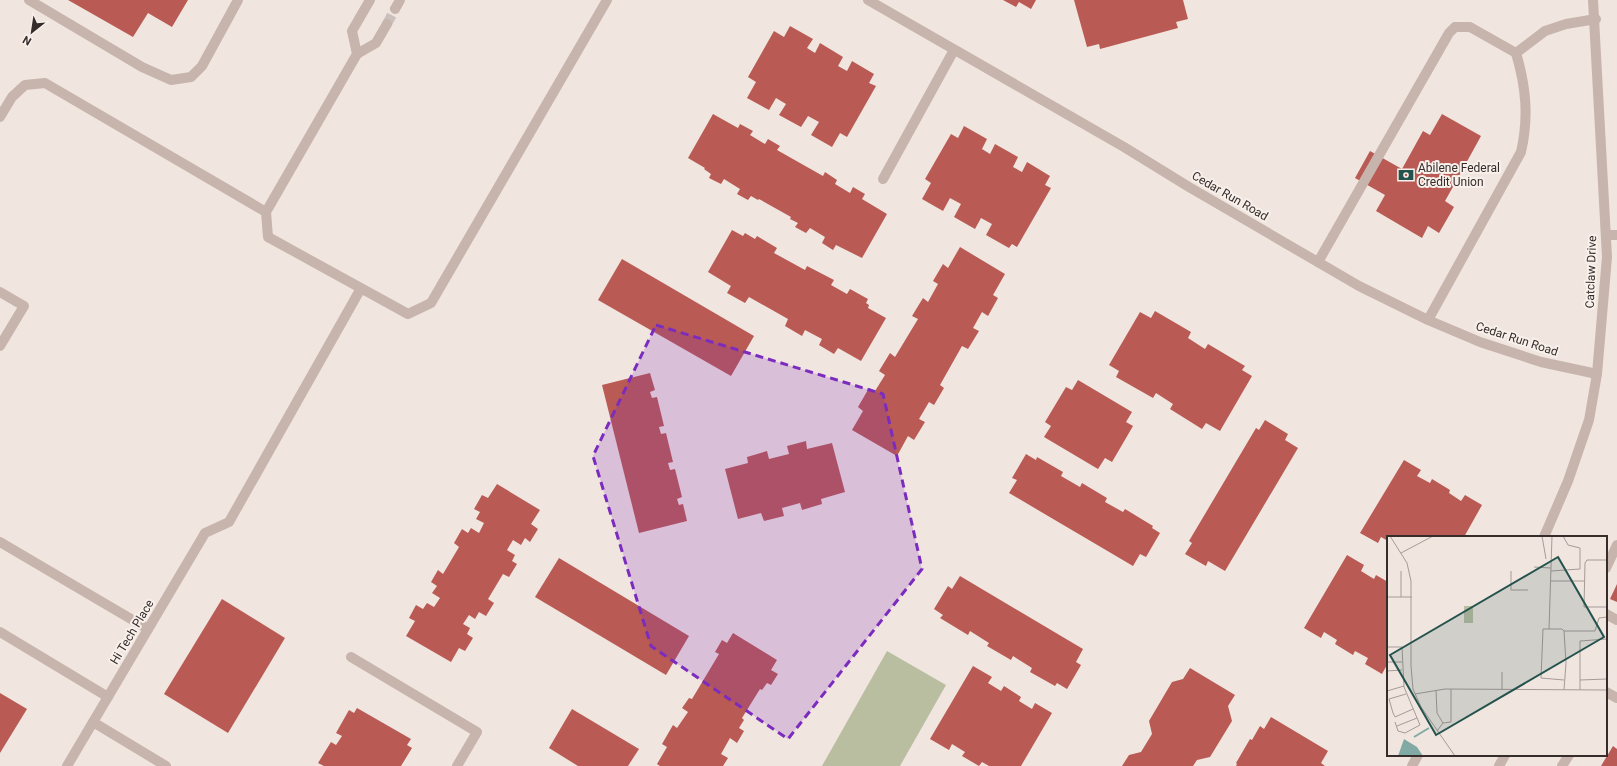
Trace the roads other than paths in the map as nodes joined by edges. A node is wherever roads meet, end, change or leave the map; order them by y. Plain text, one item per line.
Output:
1 (29, 0) edge
2 (238, 0) edge
3 (370, 0) edge
4 (607, 0) edge
5 (868, 0) edge
6 (1593, 0) edge
7 (1596, 19) junction
8 (387, 24) tunnel mouth
9 (954, 50) junction
10 (1516, 53) junction
11 (357, 54) junction
12 (0, 117) edge
13 (883, 179) dead end
14 (266, 212) junction
15 (1606, 235) junction
16 (1617, 235) edge
17 (1318, 262) junction
18 (360, 290) junction
19 (0, 292) edge
20 (1428, 320) junction
21 (0, 346) edge
22 (1597, 374) junction
23 (1544, 536) edge
24 (0, 542) edge
25 (1617, 545) edge
26 (1607, 566) edge
27 (1607, 615) edge
28 (1617, 620) edge
29 (148, 629) junction
30 (0, 632) edge
31 (351, 657) dead end
32 (1607, 693) edge
33 (108, 697) junction
34 (1617, 698) edge
35 (93, 722) junction
36 (1417, 756) edge
37 (1504, 756) edge
38 (1568, 756) edge
39 (67, 766) edge
40 (166, 766) edge
41 (458, 766) edge
42 (1412, 766) edge
43 (1499, 766) edge
44 (1562, 766) edge

1 - 2 street
3 - 11 street
4 - 18 street
5 - 9 street, Cedar Run Road
6 - 7 street, Catclaw Drive
7 - 10 street
7 - 15 street, Catclaw Drive
8 - 11 street
9 - 13 street
9 - 17 street, Cedar Run Road
10 - 17 street
10 - 20 street
11 - 14 street
12 - 14 street
14 - 18 street
15 - 16 street
15 - 22 street, Catclaw Drive
17 - 20 street, Cedar Run Road
18 - 29 street, Hi Tech Place
19 - 21 street
20 - 22 street, Cedar Run Road
22 - 23 street, Catclaw Drive
24 - 29 street
25 - 26 street
27 - 28 street
29 - 33 street, Hi Tech Place
30 - 33 street
31 - 41 street
32 - 34 street
33 - 35 street, Hi Tech Place
35 - 39 street, Hi Tech Place
35 - 40 street
36 - 42 street
37 - 43 street
38 - 44 street

